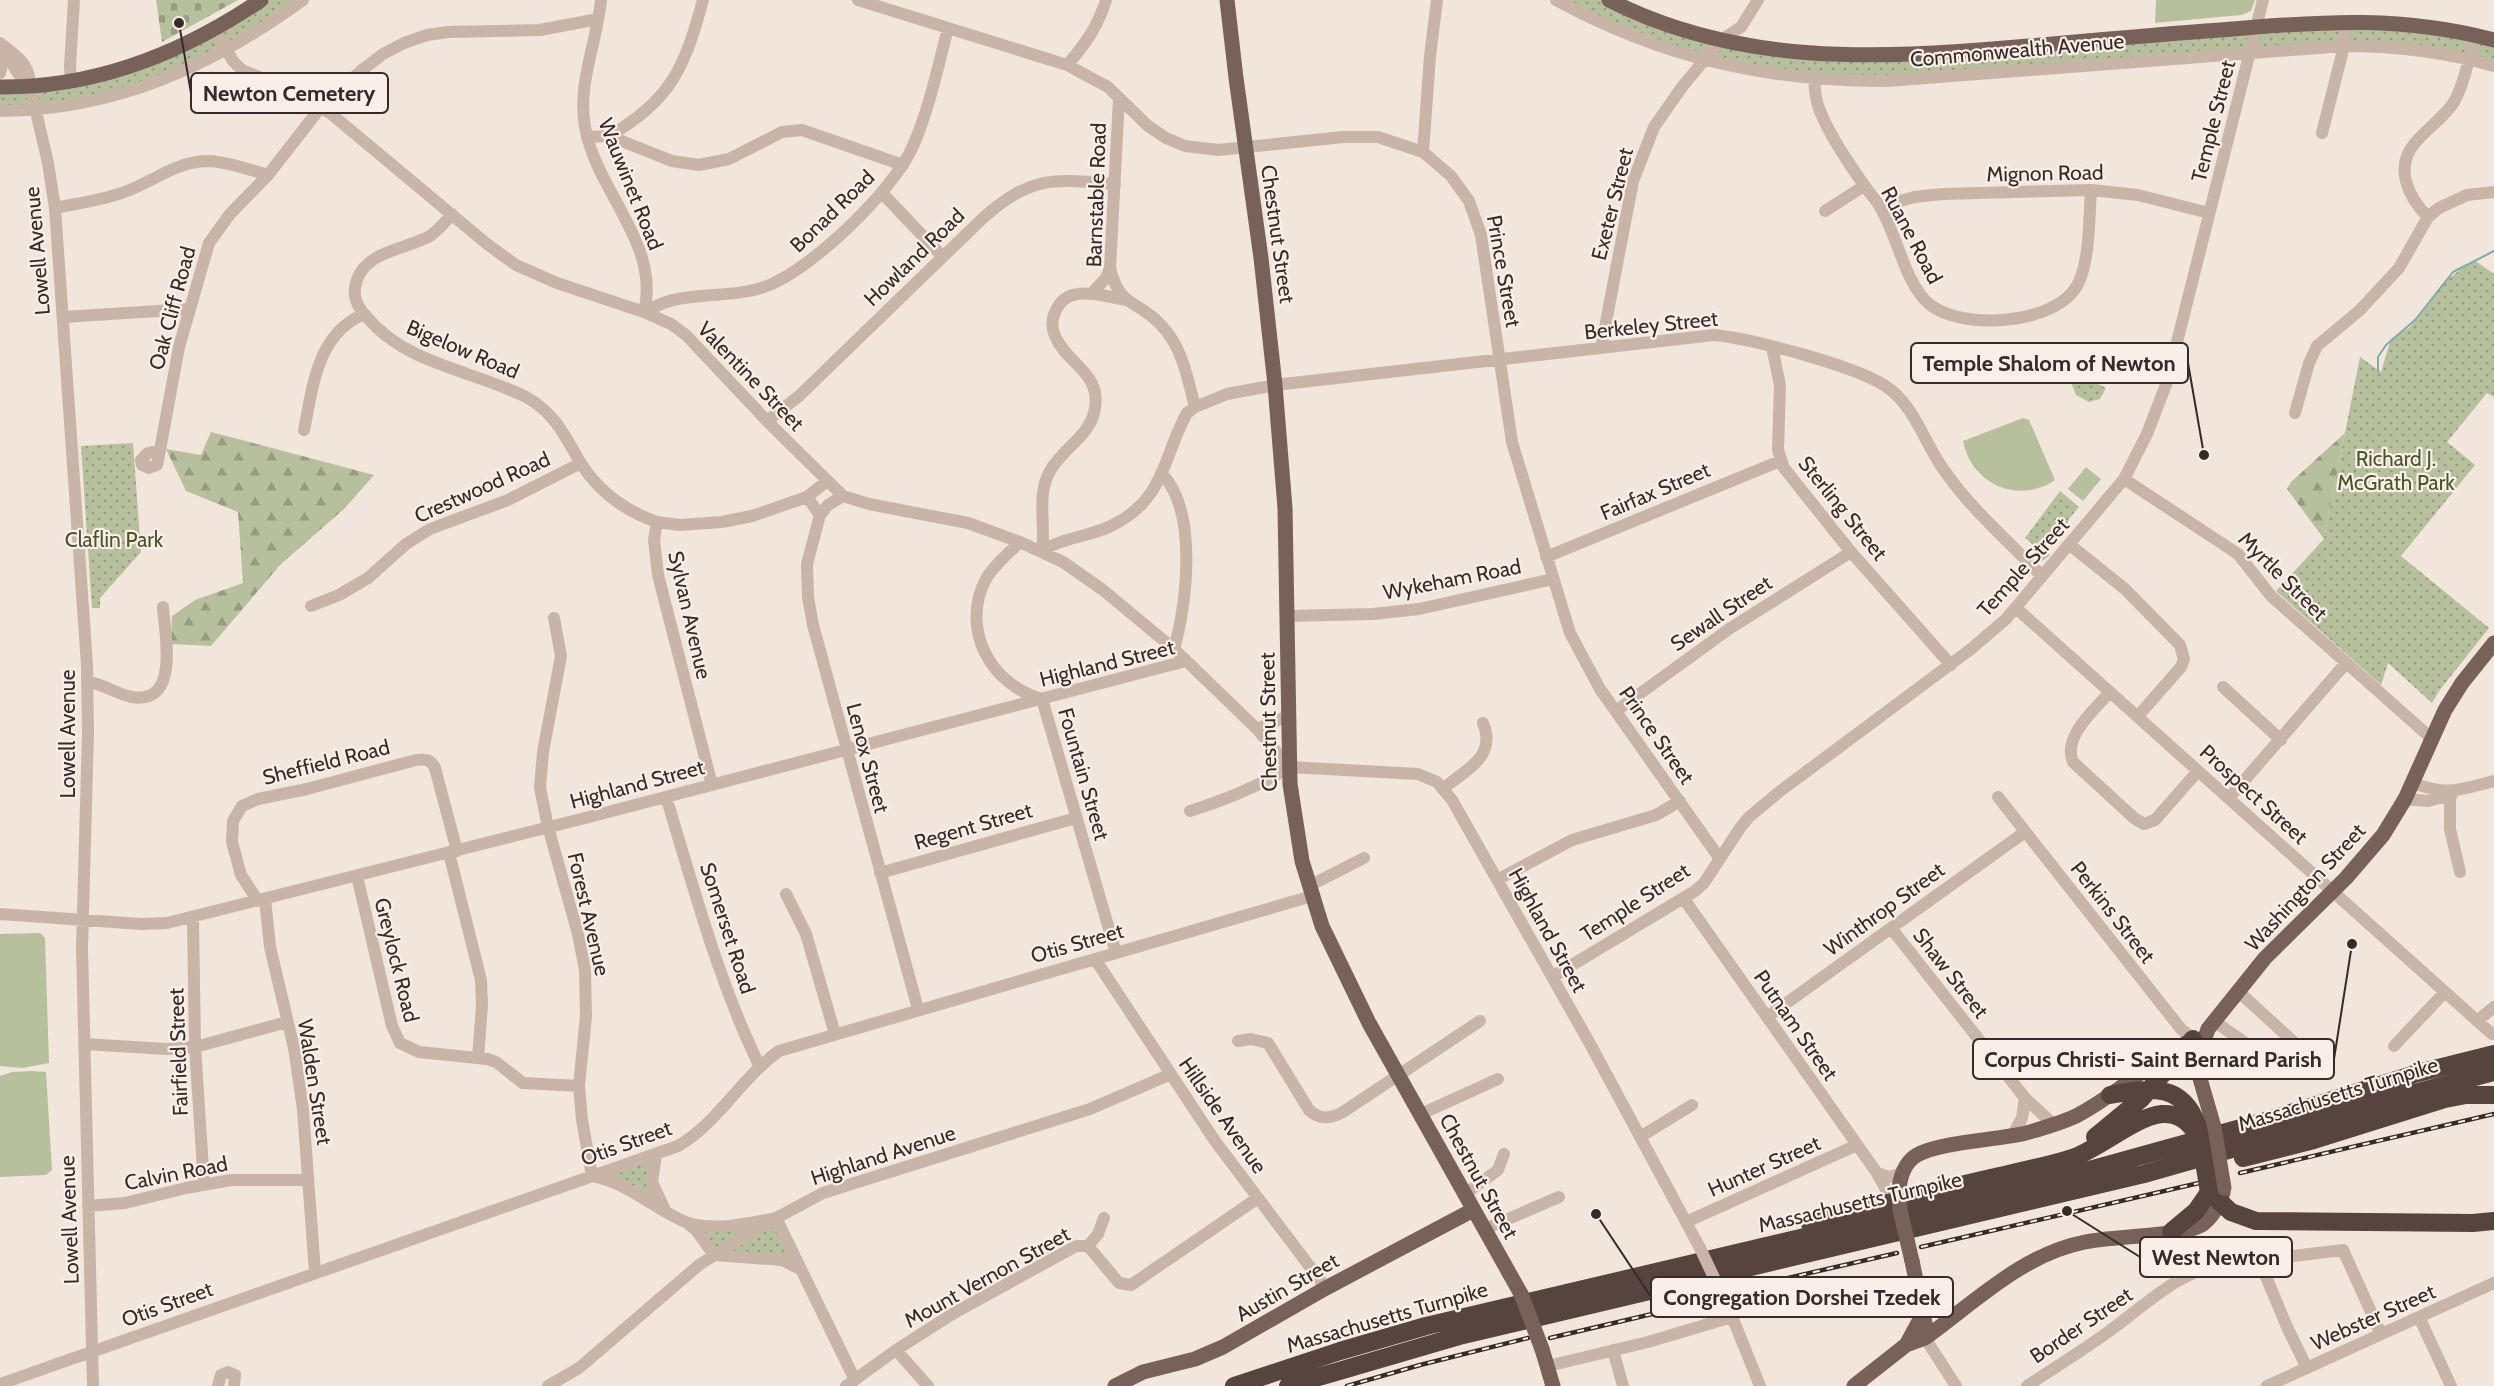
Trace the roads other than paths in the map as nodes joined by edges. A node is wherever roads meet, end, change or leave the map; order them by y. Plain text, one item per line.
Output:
1 (74, 0) edge
2 (261, 0) edge
3 (303, 0) edge
4 (601, 0) edge
5 (703, 0) edge
6 (858, 0) edge
7 (1106, 0) edge
8 (1227, 0) edge
9 (1437, 0) edge
10 (1556, 0) edge
11 (1609, 0) edge
12 (1758, 0) edge
13 (2263, 0) edge
14 (598, 19) junction
15 (2345, 21) junction
16 (2257, 27) junction
17 (948, 28) junction
18 (215, 29) junction
19 (2475, 35) junction
20 (1721, 40) junction
21 (2494, 40) edge
22 (3, 46) edge
23 (2344, 46) junction
24 (226, 49) junction
25 (2250, 53) junction
26 (2468, 59) junction
27 (1704, 61) junction
28 (1067, 65) junction
29 (2494, 66) edge
30 (0, 73) edge
31 (1814, 80) junction
32 (71, 82) junction
33 (30, 86) junction
34 (0, 87) edge
35 (1119, 98) junction
36 (321, 107) junction
37 (35, 110) junction
38 (0, 111) edge
39 (2322, 132) dead end
40 (609, 135) junction
41 (587, 137) junction
42 (1245, 148) junction
43 (1423, 152) junction
44 (903, 165) junction
45 (268, 175) junction
46 (1114, 184) junction
47 (1864, 186) junction
48 (2091, 190) junction
49 (2494, 192) edge
50 (882, 193) junction
51 (1880, 207) junction
52 (55, 208) junction
53 (1825, 211) dead end
54 (2209, 213) junction
55 (452, 214) junction
56 (2428, 217) junction
57 (942, 256) junction
58 (1110, 268) junction
59 (1091, 294) junction
60 (1126, 300) junction
61 (189, 309) junction
62 (644, 312) junction
63 (364, 314) junction
64 (63, 317) junction
65 (1601, 348) junction
66 (1772, 348) junction
67 (1499, 361) junction
68 (1275, 385) junction
69 (1195, 407) junction
70 (2295, 413) dead end
71 (767, 421) junction
72 (304, 430) dead end
73 (160, 450) dead end
74 (1780, 461) junction
75 (581, 463) junction
76 (1162, 474) junction
77 (2124, 479) junction
78 (827, 481) junction
79 (843, 496) junction
80 (807, 497) junction
81 (820, 515) junction
82 (657, 522) junction
83 (1020, 542) junction
84 (2070, 545) junction
85 (1042, 551) junction
86 (1851, 552) junction
87 (1546, 557) junction
88 (2043, 576) junction
89 (1552, 579) junction
90 (311, 606) dead end
91 (163, 608) dead end
92 (2016, 608) junction
93 (1287, 616) junction
94 (554, 618) dead end
95 (2494, 643) edge
96 (1174, 649) junction
97 (1186, 661) junction
98 (2346, 663) junction
99 (1951, 665) junction
100 (88, 682) junction
101 (2223, 687) dead end
102 (2110, 692) junction
103 (1042, 699) junction
104 (1616, 711) junction
105 (1288, 716) junction
106 (2138, 717) junction
107 (1483, 723) dead end
108 (1257, 729) junction
109 (2431, 738) junction
110 (2281, 740) junction
111 (845, 750) junction
112 (1289, 767) junction
113 (2198, 771) junction
114 (2494, 782) edge
115 (2413, 783) junction
116 (712, 785) junction
117 (1444, 788) junction
118 (2464, 789) junction
119 (2450, 796) junction
120 (666, 797) junction
121 (1998, 797) dead end
122 (2229, 798) junction
123 (2405, 799) junction
124 (1680, 801) junction
125 (1190, 811) dead end
126 (1076, 818) junction
127 (548, 828) junction
128 (2025, 832) junction
129 (453, 852) junction
130 (1364, 858) dead end
131 (1720, 859) junction
132 (2460, 872) dead end
133 (880, 873) junction
134 (357, 876) junction
135 (1497, 880) junction
136 (1310, 891) junction
137 (2333, 891) junction
138 (786, 894) dead end
139 (1683, 899) junction
140 (261, 900) junction
141 (0, 914) edge
142 (193, 918) junction
143 (82, 920) junction
144 (1891, 928) junction
145 (1116, 952) junction
146 (1095, 959) junction
147 (1552, 977) junction
148 (2238, 991) junction
149 (2445, 992) junction
150 (2494, 1007) edge
151 (918, 1009) junction
152 (1767, 1017) junction
153 (1480, 1021) dead end
154 (2477, 1021) junction
155 (287, 1022) junction
156 (835, 1034) junction
157 (2204, 1034) junction
158 (2492, 1034) dead end
159 (1238, 1041) dead end
160 (84, 1044) junction
161 (2298, 1046) dead end
162 (2394, 1046) dead end
163 (195, 1047) junction
164 (2494, 1054) edge
165 (478, 1057) junction
166 (760, 1067) junction
167 (2288, 1072) dead end
168 (2494, 1072) edge
169 (1171, 1074) junction
170 (1398, 1074) junction
171 (1498, 1080) dead end
172 (579, 1086) junction
173 (2151, 1089) junction
174 (2110, 1095) junction
175 (2494, 1095) edge
176 (2025, 1098) junction
177 (1692, 1106) dead end
178 (1420, 1114) junction
179 (2054, 1125) junction
180 (2202, 1134) junction
181 (2012, 1136) junction
182 (1640, 1137) junction
183 (1857, 1145) junction
184 (1504, 1154) dead end
185 (656, 1155) junction
186 (2043, 1165) junction
187 (1877, 1173) junction
188 (1903, 1173) junction
189 (2144, 1174) junction
190 (592, 1176) junction
191 (308, 1180) junction
192 (204, 1184) junction
193 (1464, 1194) junction
194 (2218, 1194) junction
195 (1896, 1195) junction
196 (1559, 1197) dead end
197 (1258, 1198) junction
198 (88, 1206) junction
199 (1473, 1209) junction
200 (665, 1210) junction
201 (776, 1218) junction
202 (1104, 1218) dead end
203 (685, 1221) junction
204 (2494, 1221) edge
205 (1686, 1222) junction
206 (1485, 1229) junction
207 (2170, 1232) joint
208 (1088, 1246) junction
209 (714, 1254) junction
210 (1717, 1258) junction
211 (2259, 1260) junction
212 (800, 1269) junction
213 (315, 1272) junction
214 (2494, 1283) edge
215 (1326, 1288) junction
216 (1730, 1311) junction
217 (1923, 1314) junction
218 (2419, 1317) junction
219 (2381, 1334) junction
220 (1925, 1338) junction
221 (1906, 1345) junction
222 (896, 1350) junction
223 (1613, 1350) junction
224 (92, 1351) junction
225 (1548, 1366) junction
226 (2307, 1368) junction
227 (16, 1382) edge
228 (851, 1383) edge
229 (0, 1384) edge
230 (554, 1385) edge
231 (93, 1386) edge
232 (218, 1386) edge
233 (234, 1386) edge
234 (928, 1386) edge
235 (1115, 1386) edge
236 (1234, 1386) edge
237 (1288, 1386) edge
238 (1553, 1386) edge
239 (1623, 1386) edge
240 (1760, 1386) edge
241 (1854, 1386) edge
242 (1956, 1386) edge
243 (2027, 1386) edge
244 (2267, 1386) edge
245 (2451, 1386) edge

1 - 32 street
2 - 18 main road
3 - 24 street
4 - 14 street, Wauwinet Road
5 - 40 street
6 - 17 street, Prince Street
7 - 28 street
8 - 42 main road, Chestnut Street
9 - 43 street
10 - 27 street, Commonwealth Avenue
11 - 20 main road, Commonwealth Avenue
12 - 20 street, Exeter Street
13 - 16 street, Temple Street
14 - 36 street, Oak Cliff Road
14 - 41 street, Wauwinet Road
15 - 16 main road, Commonwealth Avenue
15 - 19 main road, Commonwealth Avenue
15 - 23 street
16 - 20 main road, Commonwealth Avenue
16 - 25 street, Temple Street
17 - 28 street, Prince Street
17 - 44 street, Bonad Road
18 - 24 street, Valentine Street
18 - 32 main road
19 - 21 main road, Commonwealth Avenue
19 - 26 street
20 - 27 street, Exeter Street
22 - 30 street
22 - 33 street
23 - 25 street, Commonwealth Avenue
23 - 26 street, Commonwealth Avenue
23 - 39 street
24 - 36 street, Valentine Street
24 - 37 street
25 - 31 street, Commonwealth Avenue
25 - 54 street, Temple Street
26 - 29 street, Commonwealth Avenue
26 - 56 street
27 - 31 street, Commonwealth Avenue
27 - 65 street, Exeter Street
28 - 35 street, Prince Street
31 - 47 street, Ruane Road
32 - 33 main road
33 - 34 main road
33 - 37 street, Lowell Avenue
35 - 42 street, Prince Street
35 - 46 street, Barnstable Road
36 - 45 street, Oak Cliff Road
36 - 55 street, Valentine Street
37 - 38 street
37 - 52 street, Lowell Avenue
40 - 41 street
40 - 44 street
41 - 62 street, Wauwinet Road
42 - 43 street, Prince Street
42 - 68 main road, Chestnut Street
43 - 67 street, Prince Street
44 - 50 street, Bonad Road
45 - 52 street
45 - 61 street, Oak Cliff Road
46 - 57 street, Howland Road
46 - 58 street, Barnstable Road
47 - 51 street, Ruane Road
47 - 53 street
48 - 51 street, Mignon Road
48 - 51 street, Ruane Road
48 - 54 street, Mignon Road
49 - 56 street
50 - 57 street
50 - 62 street, Bonad Road
52 - 64 street, Lowell Avenue
54 - 77 street, Temple Street
55 - 62 street, Valentine Street
55 - 63 street, Bigelow Road
56 - 70 street
57 - 71 street, Howland Road
58 - 59 street
58 - 60 street, Barnstable Road
59 - 60 street
59 - 85 street
60 - 69 street
61 - 64 street
61 - 73 street, Oak Cliff Road
62 - 71 street, Valentine Street
63 - 72 street
63 - 75 street, Bigelow Road
64 - 100 street, Lowell Avenue
65 - 66 street, Berkeley Street
65 - 67 street, Berkeley Street
66 - 74 street, Sterling Street
66 - 88 street, Berkeley Street
67 - 68 street, Berkeley Street
67 - 87 street, Prince Street
68 - 69 street, Berkeley Street
68 - 93 main road, Chestnut Street
69 - 76 street
71 - 78 street, Valentine Street
74 - 86 street, Sterling Street
74 - 87 street, Fairfax Street
75 - 82 street, Bigelow Road
75 - 90 street, Crestwood Road
76 - 85 street
76 - 96 street
77 - 84 street, Temple Street
77 - 98 street, Myrtle Street
78 - 79 street, Valentine Street
78 - 80 street, Sylvan Avenue
79 - 81 street
79 - 83 street, Valentine Street
80 - 81 street
80 - 82 street, Sylvan Avenue
81 - 111 street, Lenox Street
82 - 116 street, Sylvan Avenue
83 - 85 street, Valentine Street
83 - 103 street, Fountain Street
84 - 88 street, Temple Street
84 - 106 street
85 - 96 street, Valentine Street
86 - 99 street, Sterling Street
86 - 104 street, Sewall Street
87 - 89 street, Prince Street
88 - 92 street, Temple Street
89 - 93 street, Wykeham Road
89 - 104 street, Prince Street
91 - 100 street
92 - 99 street, Temple Street
92 - 102 street, Prospect Street
93 - 105 main road, Chestnut Street
94 - 127 street, Forest Avenue
95 - 109 main road, Washington Street
96 - 97 street, Valentine Street
97 - 103 street, Highland Street
97 - 108 street, Highland Street
98 - 109 street, Myrtle Street
98 - 110 street
99 - 131 street, Temple Street
100 - 143 street, Lowell Avenue
101 - 110 street
102 - 106 street, Prospect Street
102 - 113 street
103 - 111 street, Highland Street
103 - 126 street, Fountain Street
104 - 124 street, Prince Street
105 - 108 street
105 - 112 main road, Chestnut Street
106 - 113 street, Prospect Street
107 - 117 street
108 - 112 street, Highland Street
109 - 115 main road, Washington Street
110 - 122 street
111 - 116 street, Highland Street
111 - 133 street, Lenox Street
112 - 117 street
112 - 125 street
112 - 136 main road, Chestnut Street
113 - 122 street, Prospect Street
114 - 118 street
115 - 118 street
115 - 123 main road, Washington Street
116 - 120 street, Highland Street
117 - 135 street, Highland Street
118 - 119 street
119 - 123 street
119 - 132 street
120 - 127 street, Highland Street
120 - 166 street, Somerset Road
121 - 128 street, Perkins Street
122 - 137 street, Prospect Street
123 - 137 main road, Washington Street
124 - 131 street, Prince Street
124 - 135 street
126 - 133 street, Regent Street
126 - 145 street, Fountain Street
127 - 129 street, Highland Street
127 - 172 street, Forest Avenue
128 - 144 street, Winthrop Street
128 - 157 street, Perkins Street
129 - 134 street, Highland Street
129 - 140 street, Sheffield Road
129 - 165 street
130 - 136 street, Otis Street
131 - 139 street, Temple Street
133 - 151 street, Lenox Street
134 - 140 street, Highland Street
134 - 165 street, Greylock Road
135 - 147 street, Highland Street
136 - 145 street, Otis Street
136 - 170 main road, Chestnut Street
137 - 148 main road, Washington Street
137 - 149 street, Prospect Street
138 - 156 street
139 - 147 street, Temple Street
139 - 152 street, Putnam Street
140 - 142 street, Highland Street
140 - 155 street, Walden Street
141 - 143 street, Highland Street
142 - 143 street, Highland Street
142 - 163 street, Fairfield Street
143 - 160 street, Lowell Avenue
144 - 152 street, Winthrop Street
144 - 176 street, Shaw Street
145 - 146 street, Otis Street
146 - 151 street, Otis Street
146 - 169 street, Hillside Avenue
147 - 182 street, Highland Street
148 - 157 main road, Washington Street
148 - 161 street
149 - 154 street, Prospect Street
149 - 162 street
150 - 154 street
151 - 156 street, Otis Street
152 - 183 street, Putnam Street
153 - 170 street
154 - 158 street, Prospect Street
155 - 163 street
155 - 191 street, Walden Street
156 - 166 street, Otis Street
157 - 167 street, Perkins Street
157 - 173 highway
157 - 174 main road, Washington Street
157 - 180 main road, Washington Street
159 - 170 street
160 - 163 street
160 - 198 street, Lowell Avenue
163 - 192 street, Fairfield Street
164 - 210 highway, Massachusetts Turnpike
165 - 172 street, Greylock Road
166 - 185 street, Otis Street
168 - 189 highway, Massachusetts Turnpike
169 - 197 street, Hillside Avenue
169 - 201 street, Highland Avenue
170 - 178 main road, Chestnut Street
171 - 178 street
172 - 190 street, Forest Avenue
173 - 174 highway
173 - 180 highway
173 - 186 highway
174 - 179 main road, Washington Street
175 - 189 highway
176 - 179 street, Shaw Street
176 - 181 street
177 - 182 street
178 - 193 main road, Chestnut Street
179 - 181 main road, Washington Street
180 - 186 highway
180 - 194 highway, bridge
181 - 188 main road, Washington Street
182 - 205 street, Highland Street
183 - 187 street, Putnam Street
183 - 205 street, Hunter Street
184 - 193 street
185 - 190 street, Otis Street
185 - 200 street
186 - 210 highway
187 - 188 street
187 - 195 street, Putnam Street
188 - 195 main road
189 - 237 highway, Massachusetts Turnpike
190 - 200 street
190 - 213 street, Otis Street
191 - 192 street, Calvin Road
191 - 213 street, Walden Street
192 - 198 street, Calvin Road
193 - 199 main road, Chestnut Street
194 - 204 highway
194 - 207 highway
195 - 217 main road, bridge
196 - 206 street
197 - 208 street, Mount Vernon Street
197 - 215 street, Hillside Avenue
198 - 224 street, Lowell Avenue
199 - 206 main road, Chestnut Street
199 - 215 main road, Austin Street
200 - 203 street
201 - 203 street
201 - 209 street, Highland Avenue
201 - 212 street
202 - 208 street
203 - 209 street
205 - 216 street, Highland Street, bridge
206 - 225 main road, Chestnut Street, bridge
207 - 220 main road
208 - 222 street, Mount Vernon Street
209 - 212 street
209 - 230 street, Highland Avenue
210 - 236 highway, Massachusetts Turnpike
211 - 219 street, Border Street
211 - 226 street
211 - 243 street, Border Street
212 - 228 street
213 - 224 street, Otis Street
214 - 218 street, Webster Street
215 - 235 main road, Austin Street
216 - 223 street
216 - 240 street, Highland Street
217 - 220 main road
217 - 221 main road
218 - 219 street, Webster Street
218 - 245 street
219 - 226 street, Webster Street
220 - 221 main road
220 - 242 street
221 - 241 main road
222 - 228 street, Mount Vernon Street
222 - 234 street
223 - 225 street
223 - 239 street
224 - 227 street, Otis Street
224 - 231 street, Lowell Avenue
225 - 238 main road, Chestnut Street
226 - 244 street, Webster Street
227 - 229 street, Otis Street
232 - 233 street

